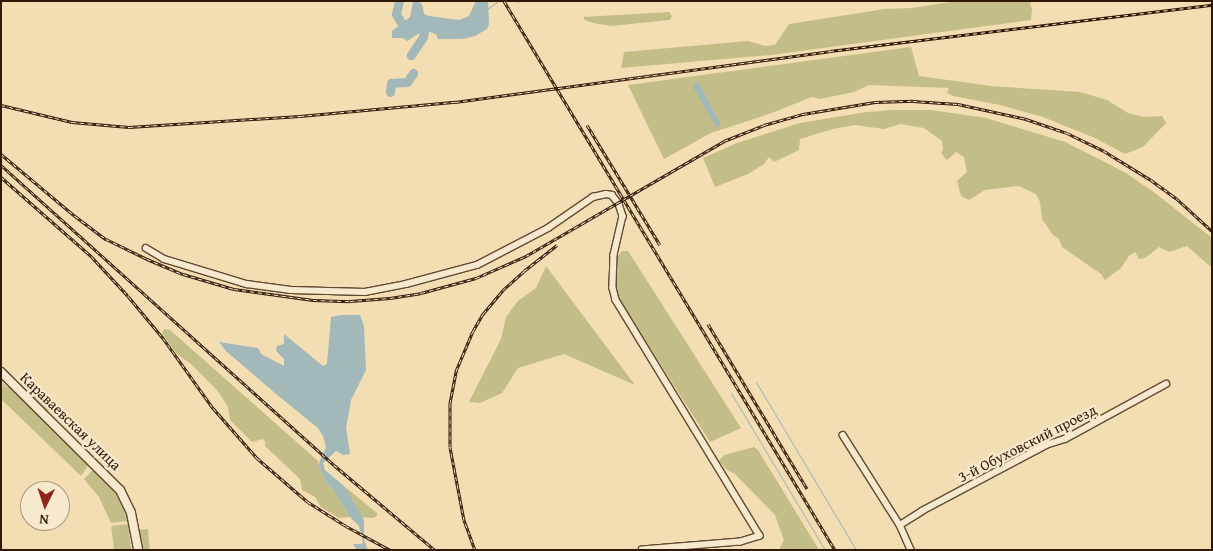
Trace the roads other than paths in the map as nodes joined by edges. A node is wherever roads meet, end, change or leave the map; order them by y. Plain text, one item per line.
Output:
1 (146, 248) dead end
2 (1, 372) edge
3 (1166, 384) dead end
4 (843, 435) dead end
5 (900, 525) junction
6 (134, 534) junction
7 (133, 550) edge
8 (138, 550) edge
9 (642, 550) edge
10 (911, 550) edge

1 - 9 street
2 - 6 street, Караваевская улица
3 - 5 street, 3-й Обуховский проезд
4 - 5 street
5 - 10 street
6 - 7 street
6 - 8 street

